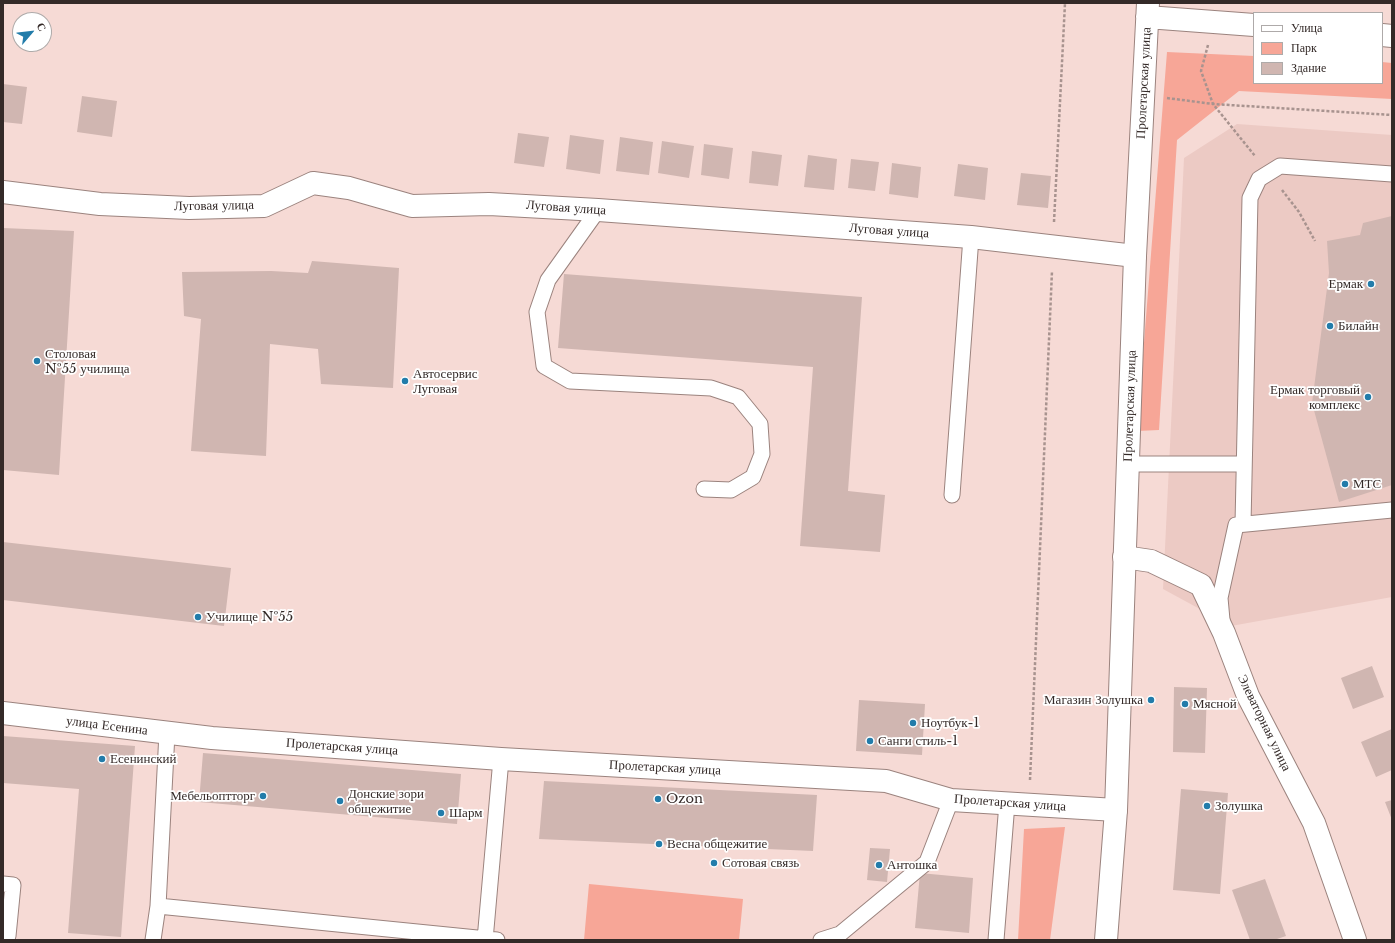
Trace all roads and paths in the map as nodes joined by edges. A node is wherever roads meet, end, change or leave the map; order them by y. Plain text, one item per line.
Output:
1 (1065, 3) edge
2 (1147, 10) edge
3 (1214, 22) junction
4 (1253, 25) edge
5 (1162, 97) dead end
6 (1213, 104) junction
7 (1392, 115) edge
8 (1269, 173) junction
9 (1392, 174) edge
10 (3, 192) edge
11 (598, 210) junction
12 (1054, 228) dead end
13 (971, 237) junction
14 (1315, 241) dead end
15 (1135, 256) junction
16 (1052, 268) dead end
17 (1128, 464) junction
18 (1244, 464) junction
19 (704, 489) dead end
20 (952, 495) dead end
21 (1392, 510) edge
22 (1243, 524) junction
23 (1124, 557) junction
24 (1224, 633) junction
25 (3, 713) edge
26 (167, 733) junction
27 (212, 738) joint
28 (501, 759) junction
29 (951, 800) junction
30 (1007, 803) junction
31 (1029, 804) junction
32 (1116, 810) junction
33 (3, 884) edge
34 (158, 906) junction
35 (8, 936) dead end
36 (840, 937) edge
37 (489, 939) edge
38 (154, 940) edge
39 (821, 940) edge
40 (996, 940) edge
41 (1106, 940) edge
42 (1354, 940) edge

1 - 12 path
2 - 3 street
2 - 15 street, Пролетарская улица
3 - 4 street
3 - 6 path
5 - 6 path
6 - 7 path
6 - 8 path
8 - 9 lane
8 - 14 path
8 - 18 lane
10 - 11 street, Луговая улица
11 - 13 street, Луговая улица
11 - 19 lane
13 - 15 street, Луговая улица
13 - 20 lane
15 - 17 street, Пролетарская улица
16 - 31 path
17 - 18 lane
17 - 23 street, Пролетарская улица
18 - 22 lane
21 - 22 lane
22 - 24 lane
23 - 24 street, Элеваторная улица
23 - 32 street, Пролетарская улица
24 - 42 street, Элеваторная улица
25 - 26 street, улица Есенина
26 - 27 street, улица Есенина
26 - 34 lane
27 - 28 street, Пролетарская улица
28 - 29 street, Пролетарская улица
28 - 37 lane
29 - 30 street, Пролетарская улица
29 - 36 lane
30 - 31 street, Пролетарская улица
30 - 40 lane
31 - 32 street, Пролетарская улица
32 - 41 street, Пролетарская улица
33 - 35 lane
34 - 37 lane
34 - 38 lane
36 - 39 lane

